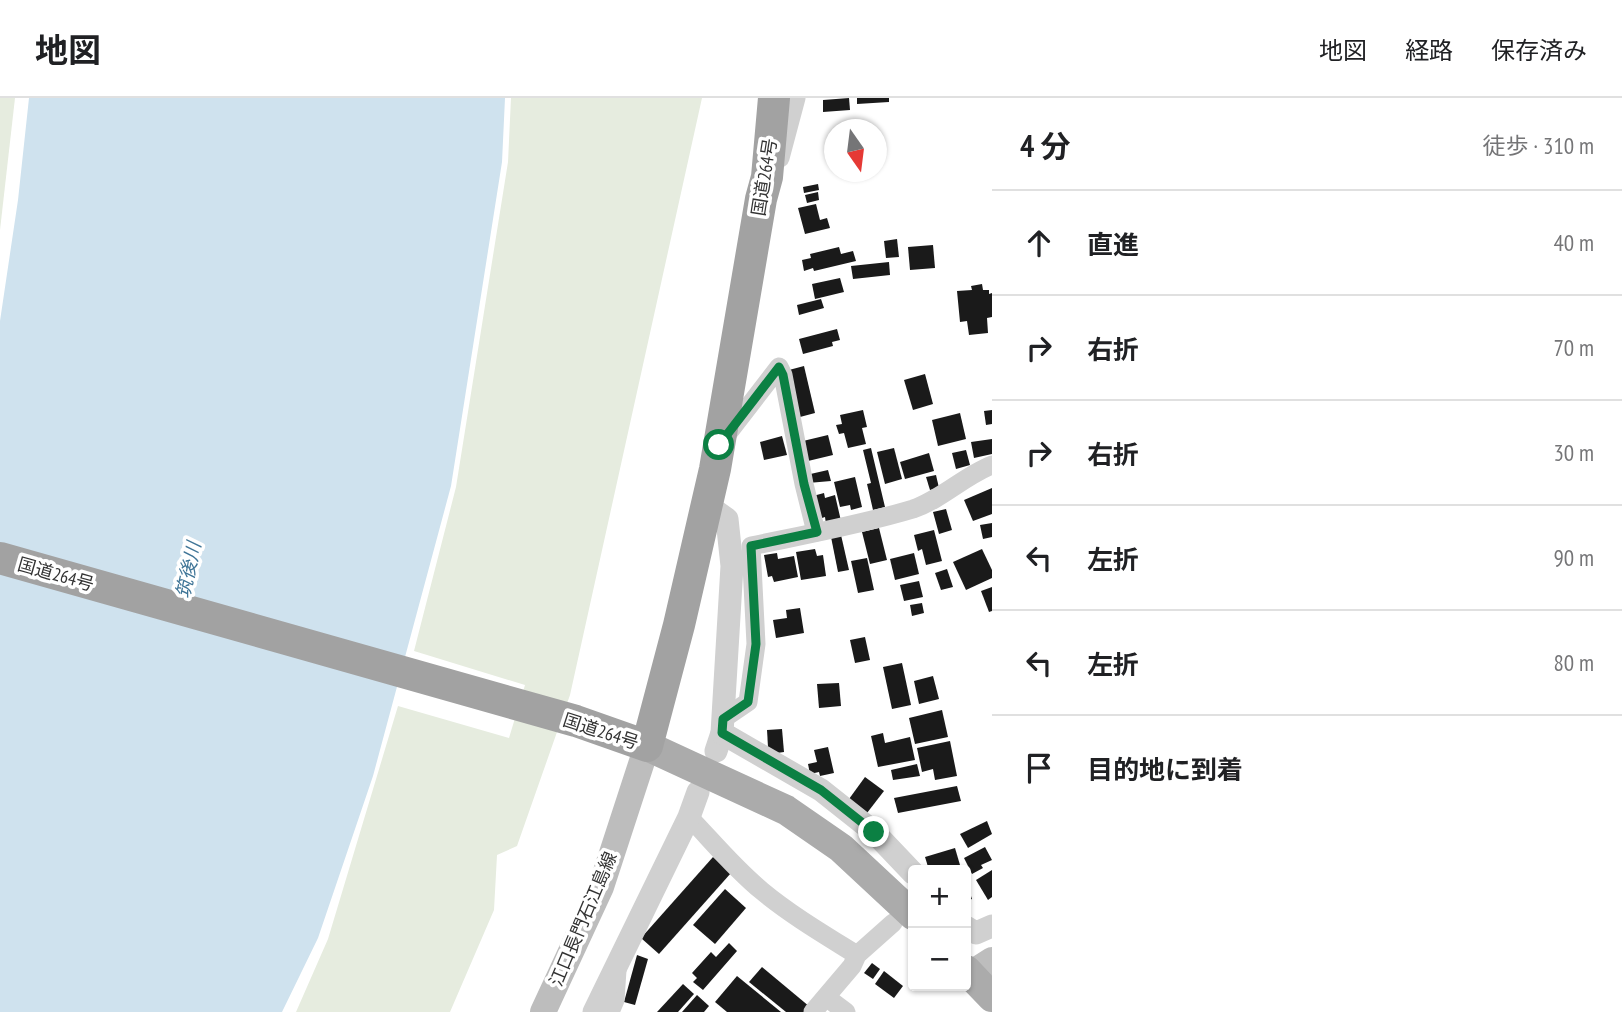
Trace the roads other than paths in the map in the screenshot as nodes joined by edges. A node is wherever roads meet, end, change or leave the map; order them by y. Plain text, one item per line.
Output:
1 (774, 98) edge
2 (796, 98) edge
3 (767, 177) junction
4 (719, 445) junction
5 (992, 465) edge
6 (706, 504) junction
7 (817, 532) junction
8 (0, 558) edge
9 (720, 734) junction
10 (647, 746) junction
11 (698, 792) dead end
12 (689, 817) junction
13 (908, 868) edge
14 (903, 919) edge
15 (992, 926) edge
16 (968, 928) edge
17 (857, 955) junction
18 (617, 962) junction
19 (976, 968) edge
20 (826, 997) junction
21 (992, 997) edge
22 (544, 1012) edge
23 (594, 1012) edge
24 (610, 1012) edge
25 (813, 1012) edge
26 (846, 1012) edge

1 - 3 highway, 国道264号
2 - 3 street
3 - 4 highway, 国道264号
4 - 6 highway, 国道264号
4 - 7 street
5 - 7 street
6 - 9 street
6 - 10 highway, 国道264号
7 - 9 street
8 - 10 highway, 国道264号
9 - 13 street
10 - 14 main road
10 - 22 main road, 江口長門石江島線
11 - 12 street
12 - 17 street
12 - 18 street
14 - 17 street
15 - 16 street
17 - 20 street
18 - 23 street
18 - 24 street
19 - 21 main road
20 - 25 street
20 - 26 street

